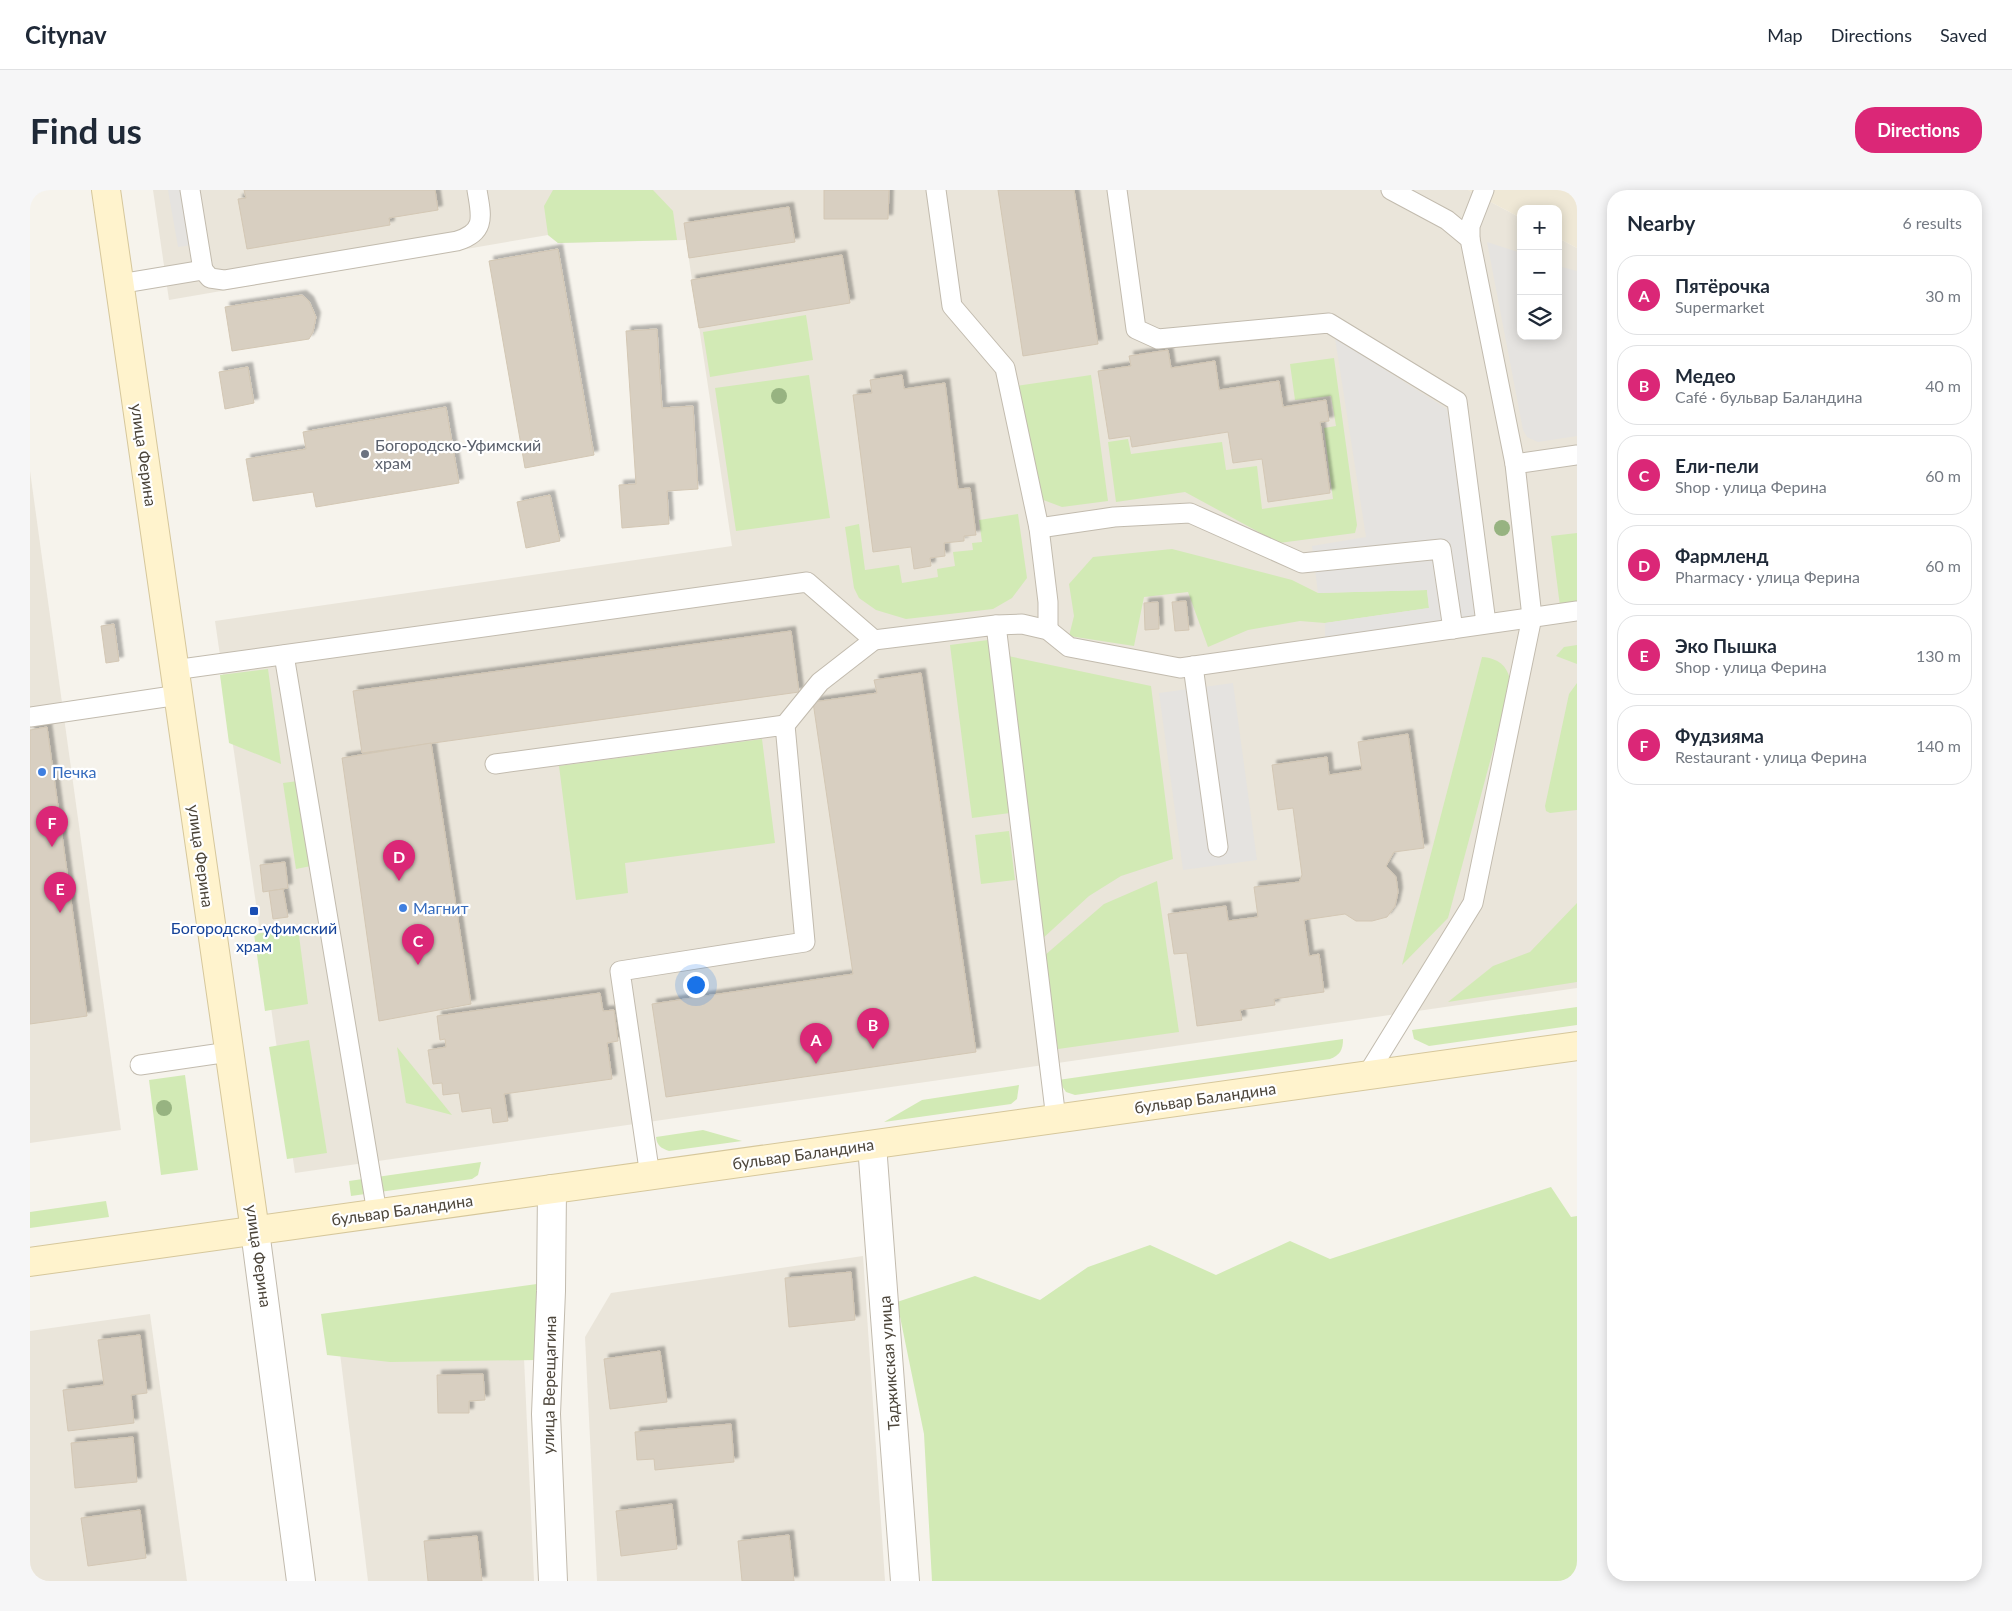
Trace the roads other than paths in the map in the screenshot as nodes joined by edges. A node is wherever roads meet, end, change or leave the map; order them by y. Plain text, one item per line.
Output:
1 (106, 190) edge
2 (190, 190) edge
3 (477, 190) edge
4 (936, 190) edge
5 (1117, 190) edge
6 (1391, 190) edge
7 (1484, 190) edge
8 (1470, 239) junction
9 (203, 270) junction
10 (120, 284) junction
11 (1577, 455) edge
12 (1515, 464) junction
13 (1039, 528) junction
14 (1577, 611) edge
15 (1532, 617) junction
16 (1486, 623) junction
17 (996, 625) junction
18 (1453, 629) junction
19 (1048, 630) junction
20 (874, 640) junction
21 (284, 655) junction
22 (1193, 666) junction
23 (176, 682) junction
24 (30, 718) edge
25 (785, 725) junction
26 (496, 764) dead end
27 (1218, 847) dead end
28 (1577, 1046) edge
29 (229, 1052) junction
30 (140, 1065) dead end
31 (1367, 1076) junction
32 (1056, 1119) junction
33 (872, 1144) junction
34 (650, 1176) junction
35 (552, 1189) junction
36 (378, 1213) junction
37 (255, 1231) junction
38 (30, 1262) edge
39 (302, 1581) edge
40 (553, 1581) edge
41 (905, 1581) edge

1 - 10 main road, улица Ферина
2 - 9 lane
3 - 9 lane
4 - 13 lane
5 - 16 lane
6 - 8 lane
7 - 8 lane
8 - 12 lane
9 - 10 lane
10 - 23 main road, улица Ферина
11 - 12 lane
12 - 15 lane
13 - 18 lane
13 - 19 lane
14 - 15 lane
15 - 16 lane
15 - 31 lane
16 - 18 lane
17 - 19 lane
17 - 20 lane
17 - 32 lane
18 - 22 lane
19 - 22 lane
20 - 21 lane
20 - 25 lane
21 - 23 lane
21 - 36 lane
22 - 27 lane
23 - 24 lane
23 - 29 main road, улица Ферина
25 - 26 lane
25 - 34 lane
28 - 31 main road, бульвар Баландина
29 - 30 lane
29 - 37 main road, улица Ферина
31 - 32 main road, бульвар Баландина
32 - 33 main road, бульвар Баландина
33 - 34 main road, бульвар Баландина
33 - 41 street, Таджикская улица
34 - 35 main road, бульвар Баландина
35 - 36 main road, бульвар Баландина
35 - 40 street, улица Верещагина
36 - 37 main road, бульвар Баландина
37 - 38 main road, бульвар Баландина
37 - 39 street, улица Ферина

